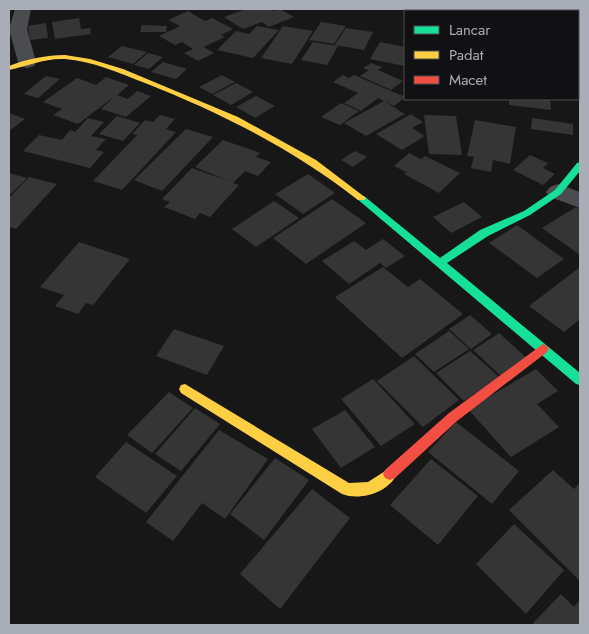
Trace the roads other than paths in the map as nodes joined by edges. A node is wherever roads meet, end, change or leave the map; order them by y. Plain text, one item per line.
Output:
1 (23, 9) edge
2 (27, 62) junction
3 (9, 68) edge
4 (580, 165) edge
5 (558, 192) junction
6 (580, 200) edge
7 (441, 262) junction
8 (543, 349) junction
9 (580, 380) edge
10 (185, 389) dead end

1 - 2 street
2 - 3 street
2 - 7 street
4 - 5 street
5 - 6 street
5 - 7 street
7 - 8 street
8 - 9 street
8 - 10 street

